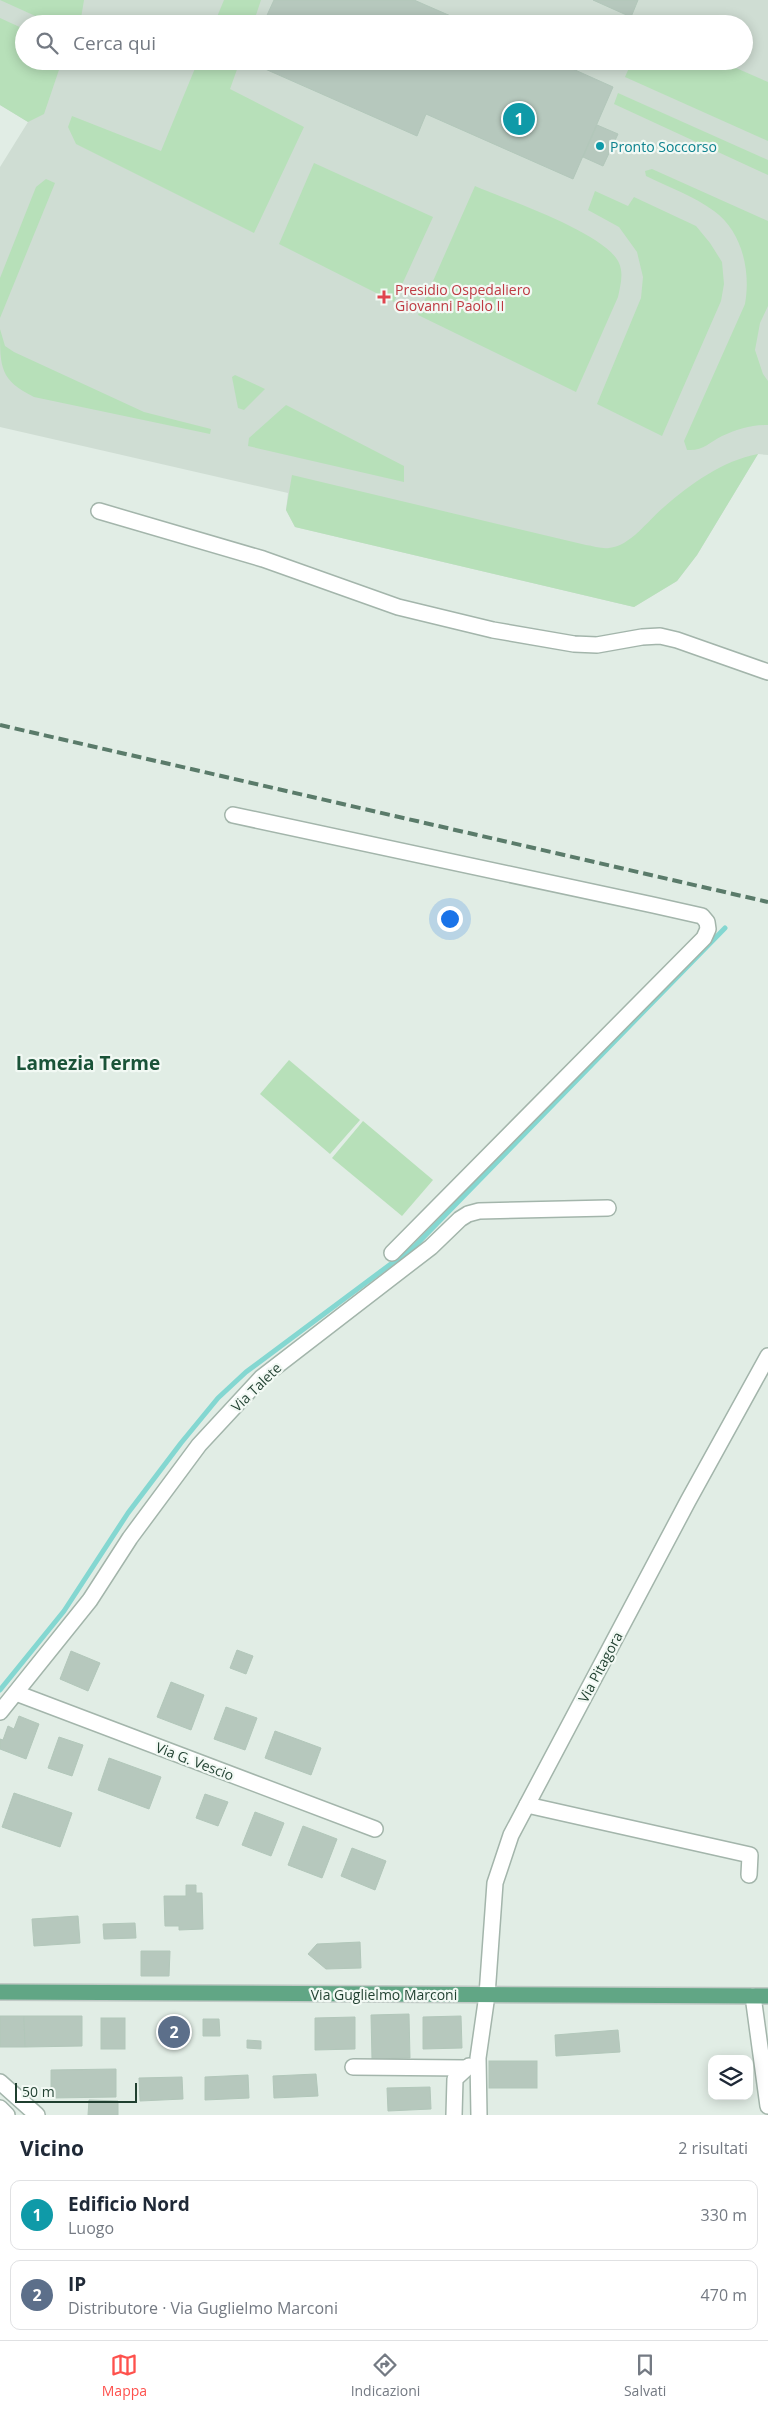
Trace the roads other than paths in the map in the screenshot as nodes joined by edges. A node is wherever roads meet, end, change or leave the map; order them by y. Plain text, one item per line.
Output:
1 (99, 511) dead end
2 (768, 672) edge
3 (233, 815) dead end
4 (449, 1196) junction
5 (608, 1208) dead end
6 (468, 1214) junction
7 (392, 1253) dead end
8 (768, 1356) edge
9 (16, 1692) junction
10 (0, 1712) edge
11 (527, 1805) junction
12 (375, 1829) dead end
13 (749, 1875) dead end
14 (0, 1992) edge
15 (486, 1995) junction
16 (761, 1996) edge
17 (472, 2063) junction
18 (353, 2067) dead end
19 (0, 2082) edge
20 (768, 2106) edge
21 (0, 2108) edge
22 (480, 2114) edge
23 (7, 2115) edge
24 (37, 2115) edge
25 (454, 2115) edge

1 - 2 street
3 - 4 street
4 - 6 street
4 - 7 street
5 - 6 street
6 - 9 street, Via Talete
8 - 11 street, Via Pitagora
9 - 10 street, Via Talete
9 - 12 street, Via G. Vescio
11 - 13 street
11 - 15 street, Via Pitagora
14 - 15 main road, Via Guglielmo Marconi
15 - 16 main road, Via Guglielmo Marconi
15 - 17 street, Via Pitagora
16 - 20 street
17 - 18 street
17 - 22 street
17 - 25 street
19 - 24 street
21 - 23 street

